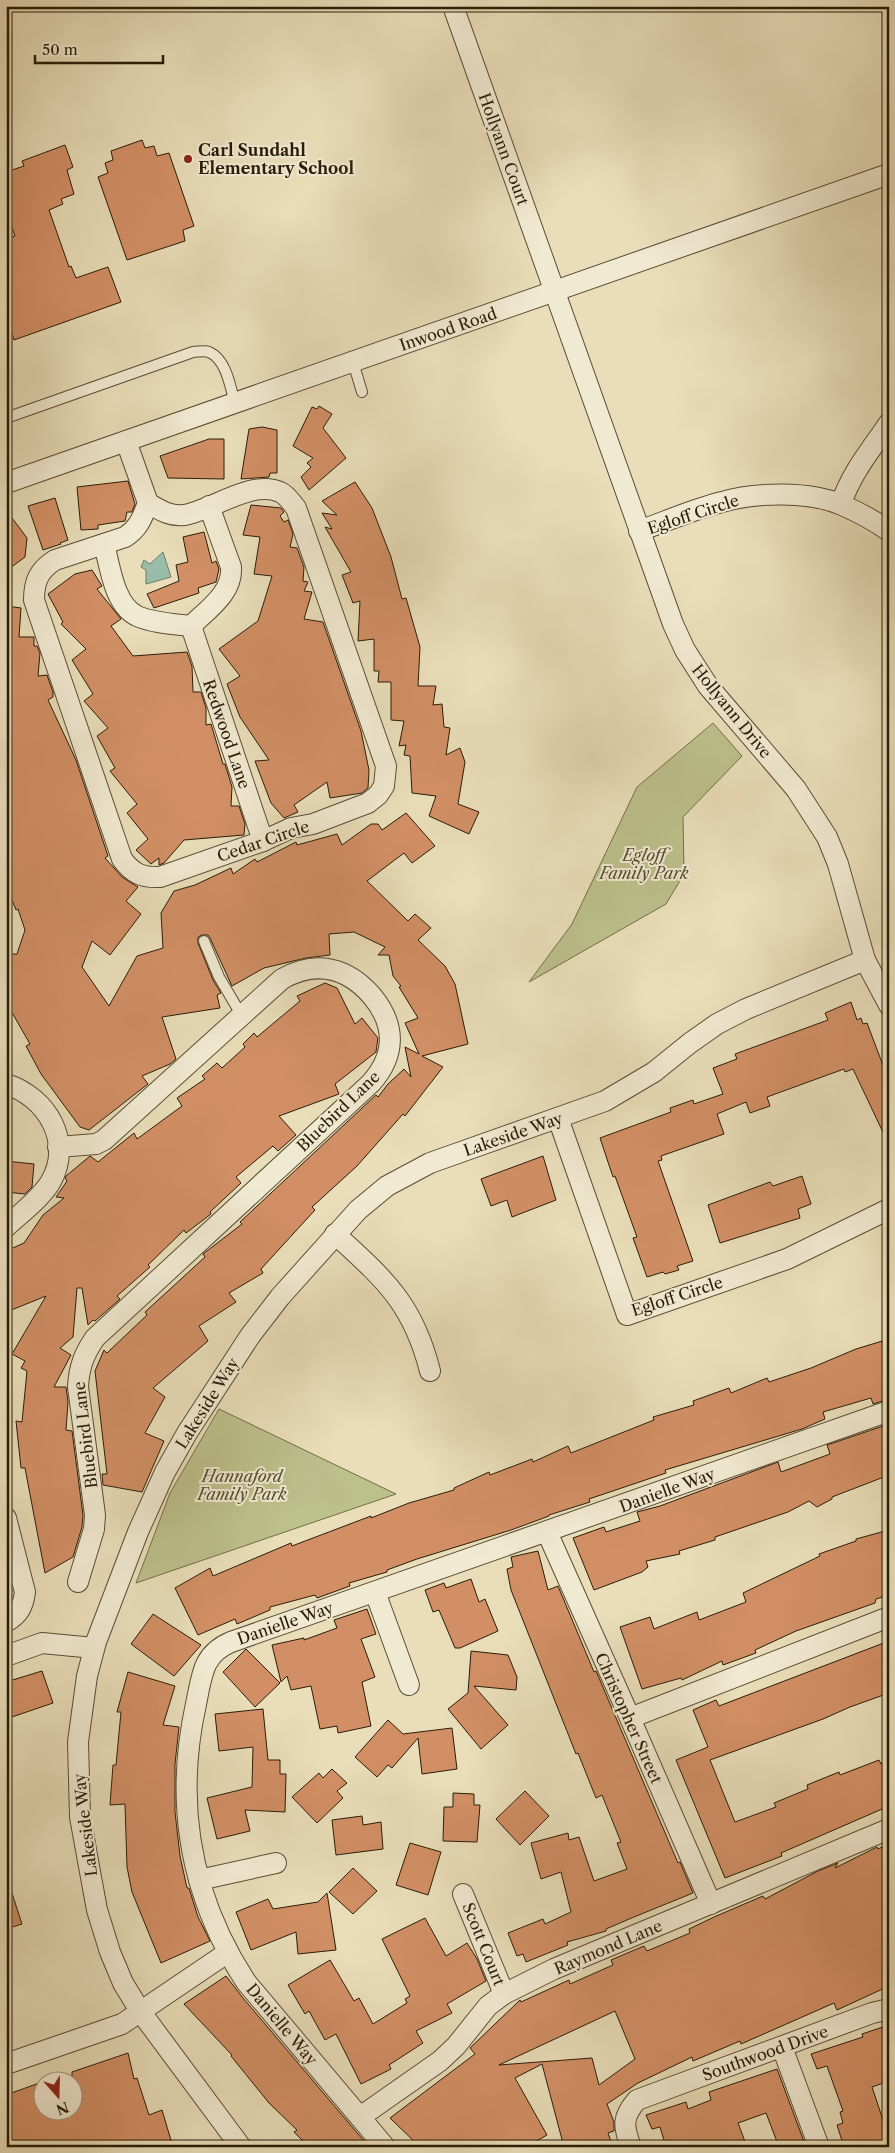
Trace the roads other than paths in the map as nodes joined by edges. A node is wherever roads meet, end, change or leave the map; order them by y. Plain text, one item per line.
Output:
1 (453, 6) edge
2 (889, 174) edge
3 (555, 292) junction
4 (353, 362) junction
5 (362, 392) dead end
6 (235, 403) junction
7 (6, 418) edge
8 (889, 423) edge
9 (126, 441) junction
10 (6, 483) edge
11 (148, 503) junction
12 (842, 504) junction
13 (209, 506) junction
14 (639, 531) junction
15 (889, 532) edge
16 (104, 544) junction
17 (191, 626) junction
18 (263, 841) junction
19 (204, 941) dead end
20 (865, 960) junction
21 (889, 1005) edge
22 (242, 1016) junction
23 (6, 1084) edge
24 (558, 1118) junction
25 (58, 1147) junction
26 (889, 1209) edge
27 (6, 1227) edge
28 (335, 1234) junction
29 (430, 1370) dead end
30 (889, 1411) edge
31 (6, 1518) edge
32 (546, 1532) junction
33 (78, 1582) dead end
34 (375, 1592) junction
35 (889, 1617) edge
36 (6, 1622) edge
37 (94, 1648) junction
38 (6, 1656) edge
39 (408, 1685) dead end
40 (630, 1718) junction
41 (889, 1829) edge
42 (276, 1863) dead end
43 (199, 1880) junction
44 (463, 1894) dead end
45 (710, 1904) junction
46 (227, 1953) junction
47 (504, 1994) junction
48 (889, 2009) edge
49 (140, 2011) junction
50 (782, 2047) junction
51 (6, 2064) edge
52 (360, 2117) junction
53 (241, 2147) edge
54 (385, 2147) edge
55 (631, 2147) edge
56 (819, 2147) edge

1 - 3 street, Hollyann Court
2 - 3 street, Inwood Road
3 - 4 street, Inwood Road
3 - 14 street, Hollyann Drive
4 - 5 lane
4 - 6 street, Inwood Road
6 - 7 lane
6 - 9 street, Inwood Road
8 - 12 street
9 - 10 street, Inwood Road
9 - 11 street
11 - 13 street, Cedar Circle
11 - 16 street, Cedar Circle
12 - 14 street, Egloff Circle
12 - 15 street, Egloff Circle
13 - 17 street
13 - 18 street, Cedar Circle
14 - 20 street, Hollyann Drive
16 - 17 street
16 - 18 street, Cedar Circle
17 - 18 street, Redwood Lane
19 - 22 lane
20 - 21 street, Hollyann Drive
20 - 24 street, Lakeside Way
22 - 25 street, Bluebird Lane
22 - 33 street, Bluebird Lane
23 - 25 street
24 - 26 street, Egloff Circle
24 - 28 street, Lakeside Way
25 - 27 street
28 - 29 street
28 - 37 street, Lakeside Way
30 - 32 street, Danielle Way
31 - 36 street
32 - 34 street, Danielle Way
32 - 40 street, Christopher Street
34 - 39 street
34 - 43 street, Danielle Way
35 - 40 street
37 - 38 street
37 - 49 street, Lakeside Way
40 - 45 street, Christopher Street
41 - 45 street, Raymond Lane
42 - 43 street
43 - 46 street, Danielle Way
44 - 47 street, Scott Court
45 - 47 street, Raymond Lane
46 - 49 street
46 - 52 street, Danielle Way
47 - 52 street, Raymond Lane
48 - 50 street, Southwood Drive
49 - 51 street
49 - 53 street, Lakeside Way
50 - 55 street, Southwood Drive
50 - 56 street
52 - 54 street, Danielle Way

